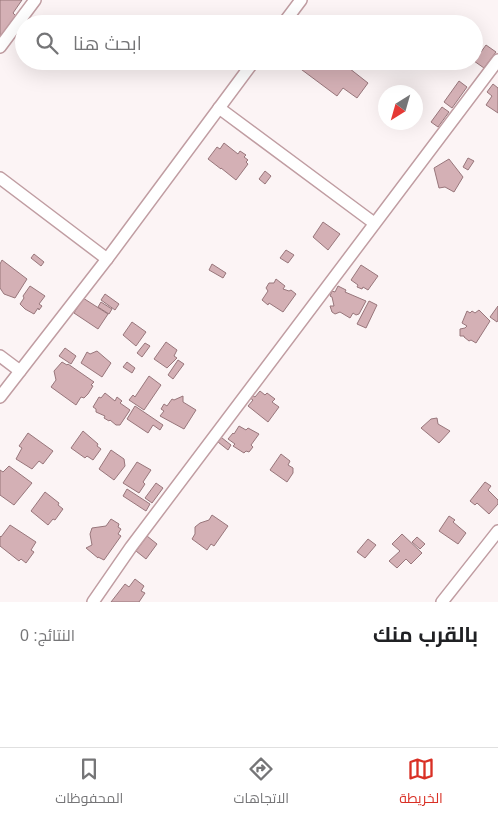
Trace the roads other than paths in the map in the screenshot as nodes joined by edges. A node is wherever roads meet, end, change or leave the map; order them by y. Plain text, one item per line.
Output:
1 (35, 0) edge
2 (301, 0) edge
3 (24, 15) edge
4 (290, 15) edge
5 (15, 27) edge
6 (0, 47) edge
7 (498, 60) edge
8 (247, 70) edge
9 (219, 108) junction
10 (0, 178) edge
11 (374, 223) junction
12 (106, 259) junction
13 (0, 356) edge
14 (20, 371) junction
15 (0, 397) edge
16 (498, 531) edge
17 (93, 602) edge
18 (442, 602) edge

1 - 3 street
2 - 4 street
5 - 6 street
7 - 11 street
8 - 9 street
9 - 11 street
9 - 12 street
10 - 12 street
11 - 17 street
12 - 14 street
13 - 14 street
14 - 15 street
16 - 18 street

